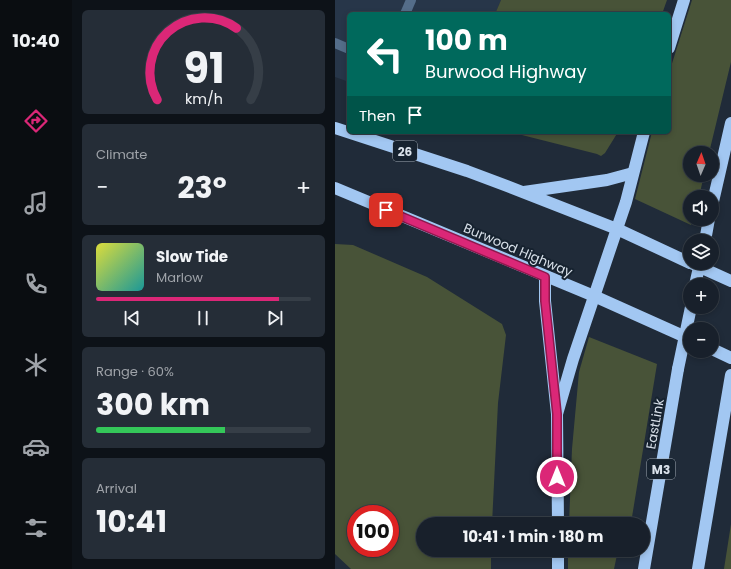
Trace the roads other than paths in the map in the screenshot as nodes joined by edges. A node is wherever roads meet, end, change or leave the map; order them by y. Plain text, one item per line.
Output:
1 (411, 0) edge
2 (684, 0) edge
3 (406, 12) edge
4 (671, 42) edge
5 (335, 43) edge
6 (347, 48) edge
7 (731, 123) edge
8 (335, 128) edge
9 (347, 132) edge
10 (353, 134) edge
11 (643, 134) edge
12 (633, 173) junction
13 (335, 188) edge
14 (716, 190) edge
15 (523, 193) junction
16 (617, 229) junction
17 (683, 260) edge
18 (706, 270) edge
19 (545, 277) junction
20 (731, 281) edge
21 (594, 296) junction
22 (690, 314) edge
23 (683, 336) edge
24 (719, 352) edge
25 (731, 358) edge
26 (731, 375) edge
27 (557, 414) junction
28 (557, 517) edge
29 (558, 557) edge
30 (558, 569) edge
31 (644, 569) edge
32 (698, 569) edge

1 - 3 lane
2 - 4 highway
5 - 6 lane
7 - 14 highway
8 - 9 highway, 26
10 - 15 highway, 26
11 - 12 highway
12 - 15 highway
12 - 16 highway
13 - 19 highway, Burwood Highway
15 - 16 highway, 26
16 - 17 highway, 26
16 - 21 highway
18 - 20 highway, 26
19 - 21 highway, Burwood Highway
19 - 27 highway
21 - 23 highway, Burwood Highway
21 - 27 highway
22 - 31 highway, EastLink / M3, bridge
24 - 25 highway
26 - 32 highway
27 - 28 highway
29 - 30 highway

